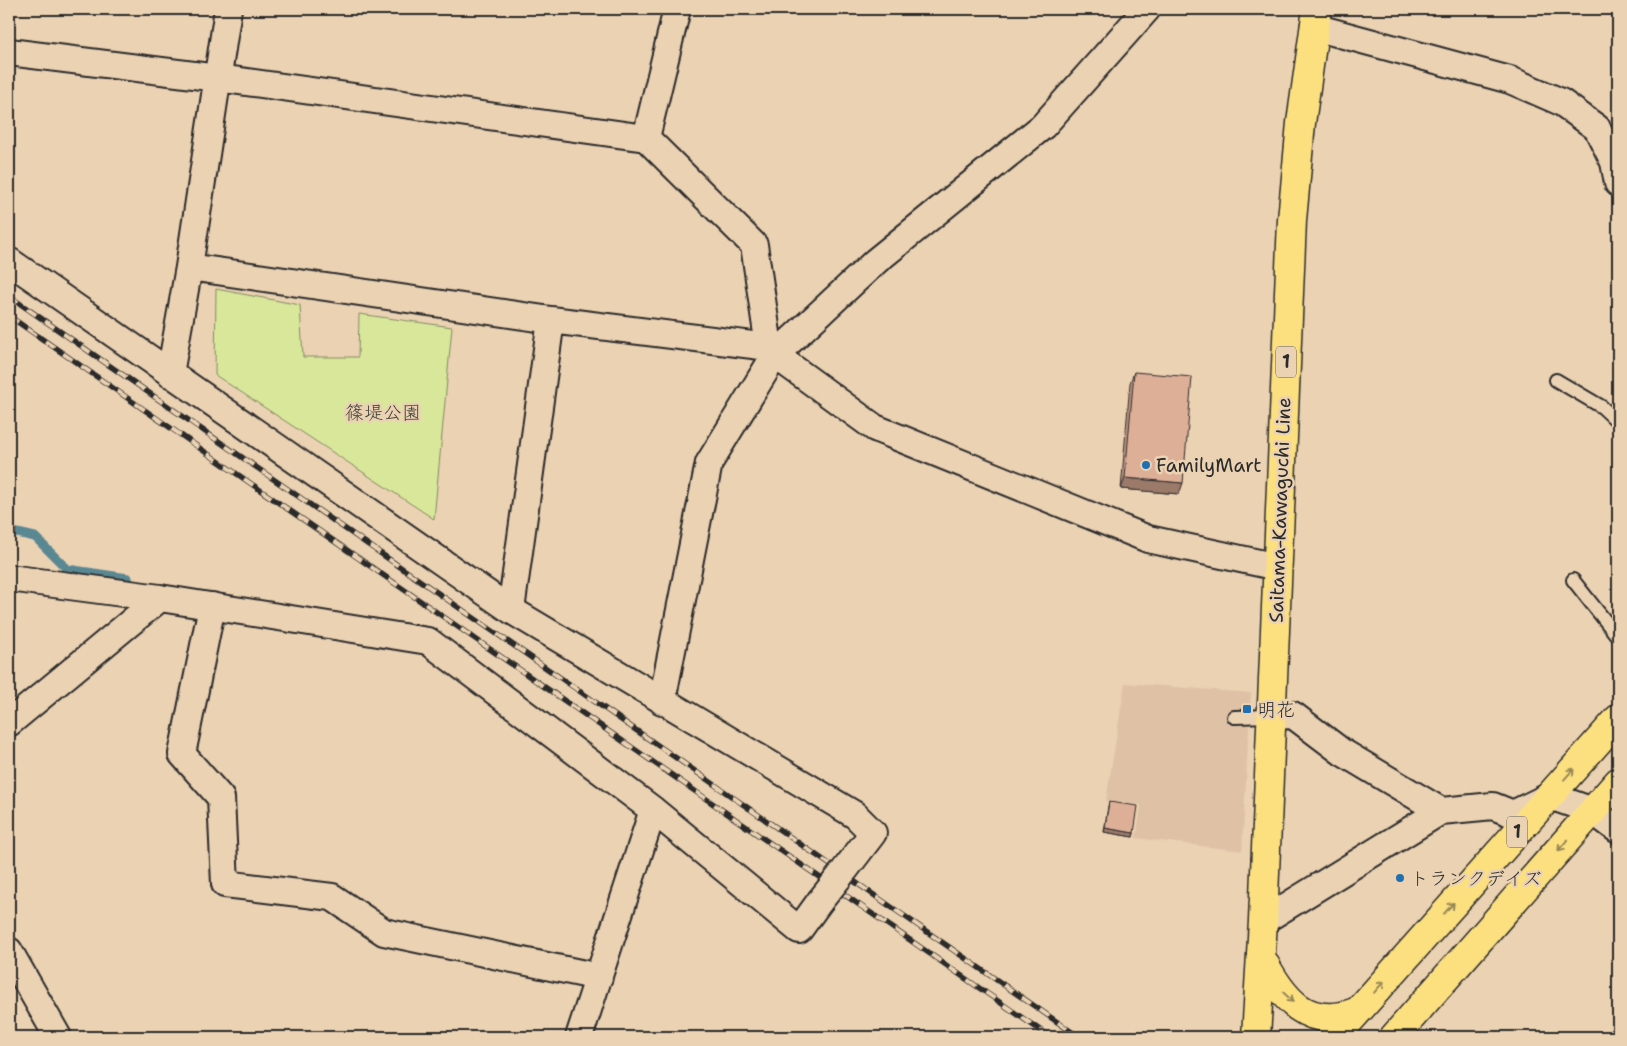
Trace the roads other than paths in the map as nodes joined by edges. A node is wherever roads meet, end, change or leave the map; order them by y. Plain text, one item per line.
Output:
1 (228, 9) edge
2 (677, 9) edge
3 (1147, 9) edge
4 (1315, 18) edge
5 (9, 52) edge
6 (218, 78) junction
7 (646, 138) junction
8 (1618, 183) edge
9 (9, 261) edge
10 (189, 267) junction
11 (550, 320) junction
12 (772, 351) junction
13 (170, 374) junction
14 (1556, 380) dead end
15 (1618, 422) edge
16 (1278, 567) junction
17 (9, 578) edge
18 (1573, 580) dead end
19 (155, 597) junction
20 (212, 606) junction
21 (511, 610) junction
22 (1618, 637) edge
23 (662, 701) junction
24 (1234, 716) dead end
25 (1272, 716) junction
26 (1618, 719) edge
27 (9, 723) edge
28 (1618, 782) edge
29 (1550, 796) junction
30 (652, 810) junction
31 (1441, 811) junction
32 (1593, 811) junction
33 (1618, 830) edge
34 (1264, 921) junction
35 (9, 951) edge
36 (1262, 957) junction
37 (599, 977) junction
38 (1358, 1011) junction
39 (1257, 1025) edge
40 (58, 1037) edge
41 (579, 1037) edge
42 (1335, 1037) edge
43 (1394, 1037) edge

1 - 6 street
2 - 7 street
3 - 12 street
4 - 8 street
4 - 16 main road, Saitama-Kawaguchi Line / 1
5 - 6 street
6 - 7 street
6 - 10 street
7 - 12 street
9 - 13 street
10 - 11 street
10 - 13 street
11 - 12 street
11 - 21 street
12 - 16 street
12 - 23 street
13 - 21 street
14 - 15 lane
16 - 25 main road, Saitama-Kawaguchi Line / 1
17 - 19 street
18 - 22 lane
19 - 20 street
19 - 27 street
20 - 30 street
20 - 37 street
21 - 23 street
23 - 30 street, bridge
24 - 25 lane
25 - 31 street
25 - 34 main road, Saitama-Kawaguchi Line / 1
29 -> 26 main road, 1
28 - 32 main road, 1
29 - 31 street
29 - 32 street
38 -> 29 main road, 1
30 - 37 street
31 - 34 street
32 - 33 street
32 -> 43 main road, 1
34 - 36 main road, Saitama-Kawaguchi Line / 1
35 - 40 street
36 -> 38 main road
36 - 39 main road, Saitama-Kawaguchi Line / 1
37 - 41 street
38 - 42 main road, 1

